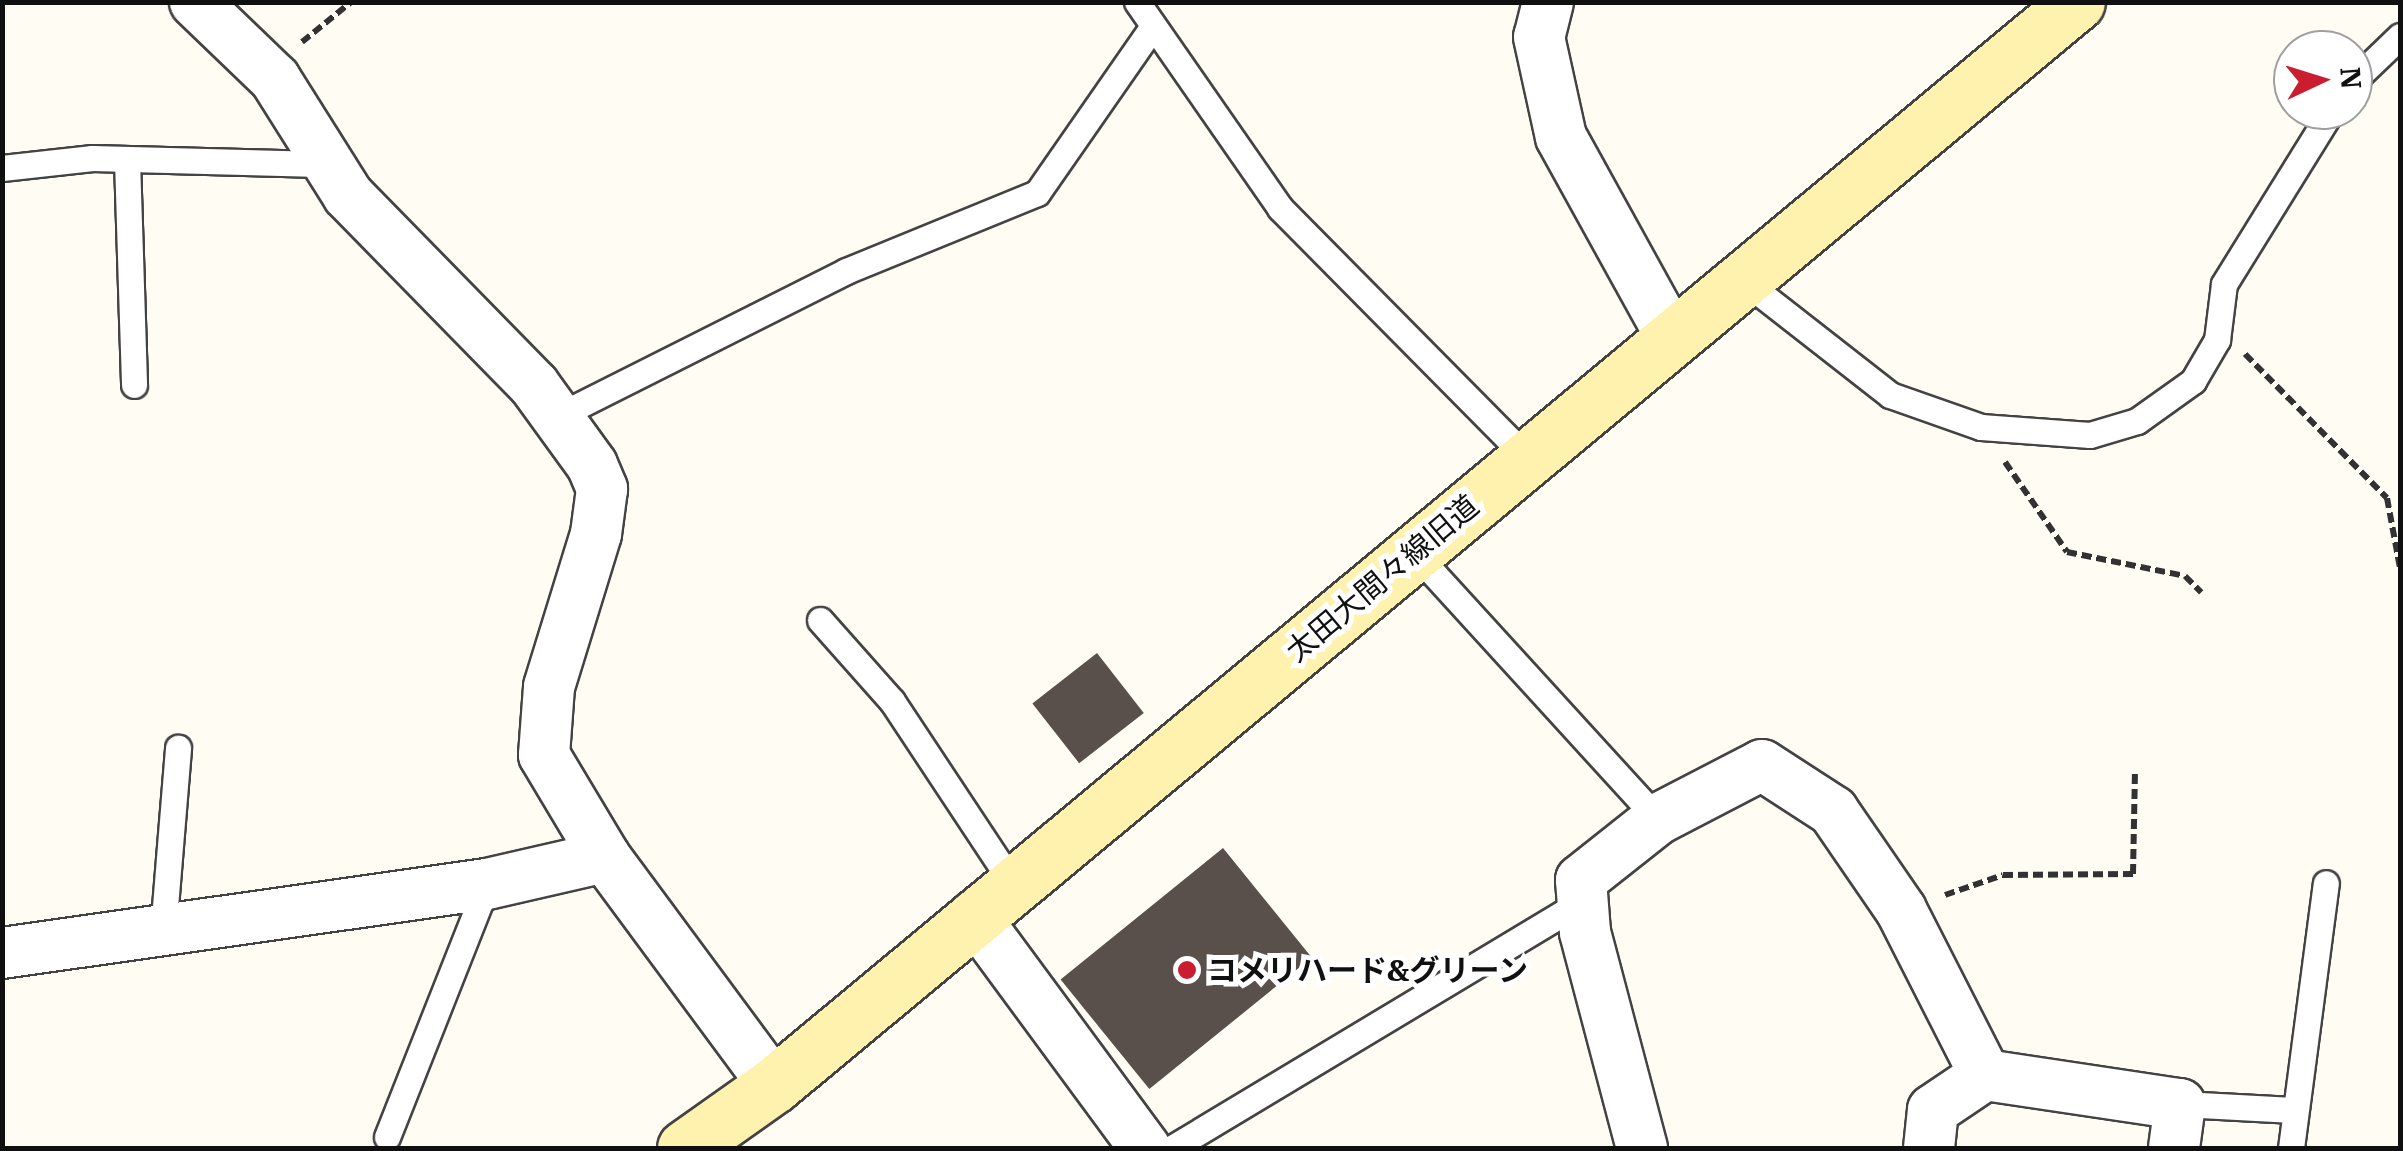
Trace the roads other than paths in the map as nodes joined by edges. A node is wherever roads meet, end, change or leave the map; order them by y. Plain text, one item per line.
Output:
1 (194, 2) edge
2 (1137, 2) edge
3 (1548, 2) edge
4 (2077, 2) edge
5 (1153, 26) junction
6 (2400, 36) edge
7 (2373, 62) edge
8 (2320, 130) edge
9 (126, 160) junction
10 (330, 164) junction
11 (2, 168) edge
12 (1743, 280) junction
13 (1672, 338) junction
14 (134, 385) dead end
15 (560, 415) junction
16 (1526, 457) junction
17 (1413, 552) junction
18 (820, 620) dead end
19 (178, 748) dead end
20 (1658, 820) junction
21 (605, 857) junction
22 (2326, 882) dead end
23 (487, 884) junction
24 (994, 900) junction
25 (1585, 900) junction
26 (162, 931) junction
27 (2, 952) edge
28 (1986, 1076) junction
29 (774, 1085) junction
30 (2295, 1110) junction
31 (2177, 1126) edge
32 (386, 1137) dead end
33 (684, 1148) edge
34 (1145, 1148) edge
35 (1172, 1148) edge
36 (1642, 1148) edge
37 (1929, 1148) edge
38 (2291, 1148) edge

1 - 10 street
2 - 5 lane
3 - 13 street
4 - 12 street, 太田大間々線旧道
5 - 15 lane
5 - 16 lane
6 - 7 lane
8 - 12 lane
9 - 10 lane
9 - 11 lane
9 - 14 lane
10 - 15 street
12 - 13 street, 太田大間々線旧道
13 - 16 street, 太田大間々線旧道
15 - 21 street
16 - 17 street, 太田大間々線旧道
17 - 20 lane
17 - 24 street, 太田大間々線旧道
18 - 24 lane
19 - 26 lane
20 - 25 street
20 - 28 street
21 - 23 street
21 - 29 street
22 - 30 lane
23 - 26 street
23 - 32 lane
24 - 29 street, 太田大間々線旧道
24 - 34 street
25 - 35 lane
25 - 36 street
26 - 27 street
28 - 31 street
28 - 37 street
29 - 33 street, 太田大間々線旧道
30 - 31 lane
30 - 38 lane

